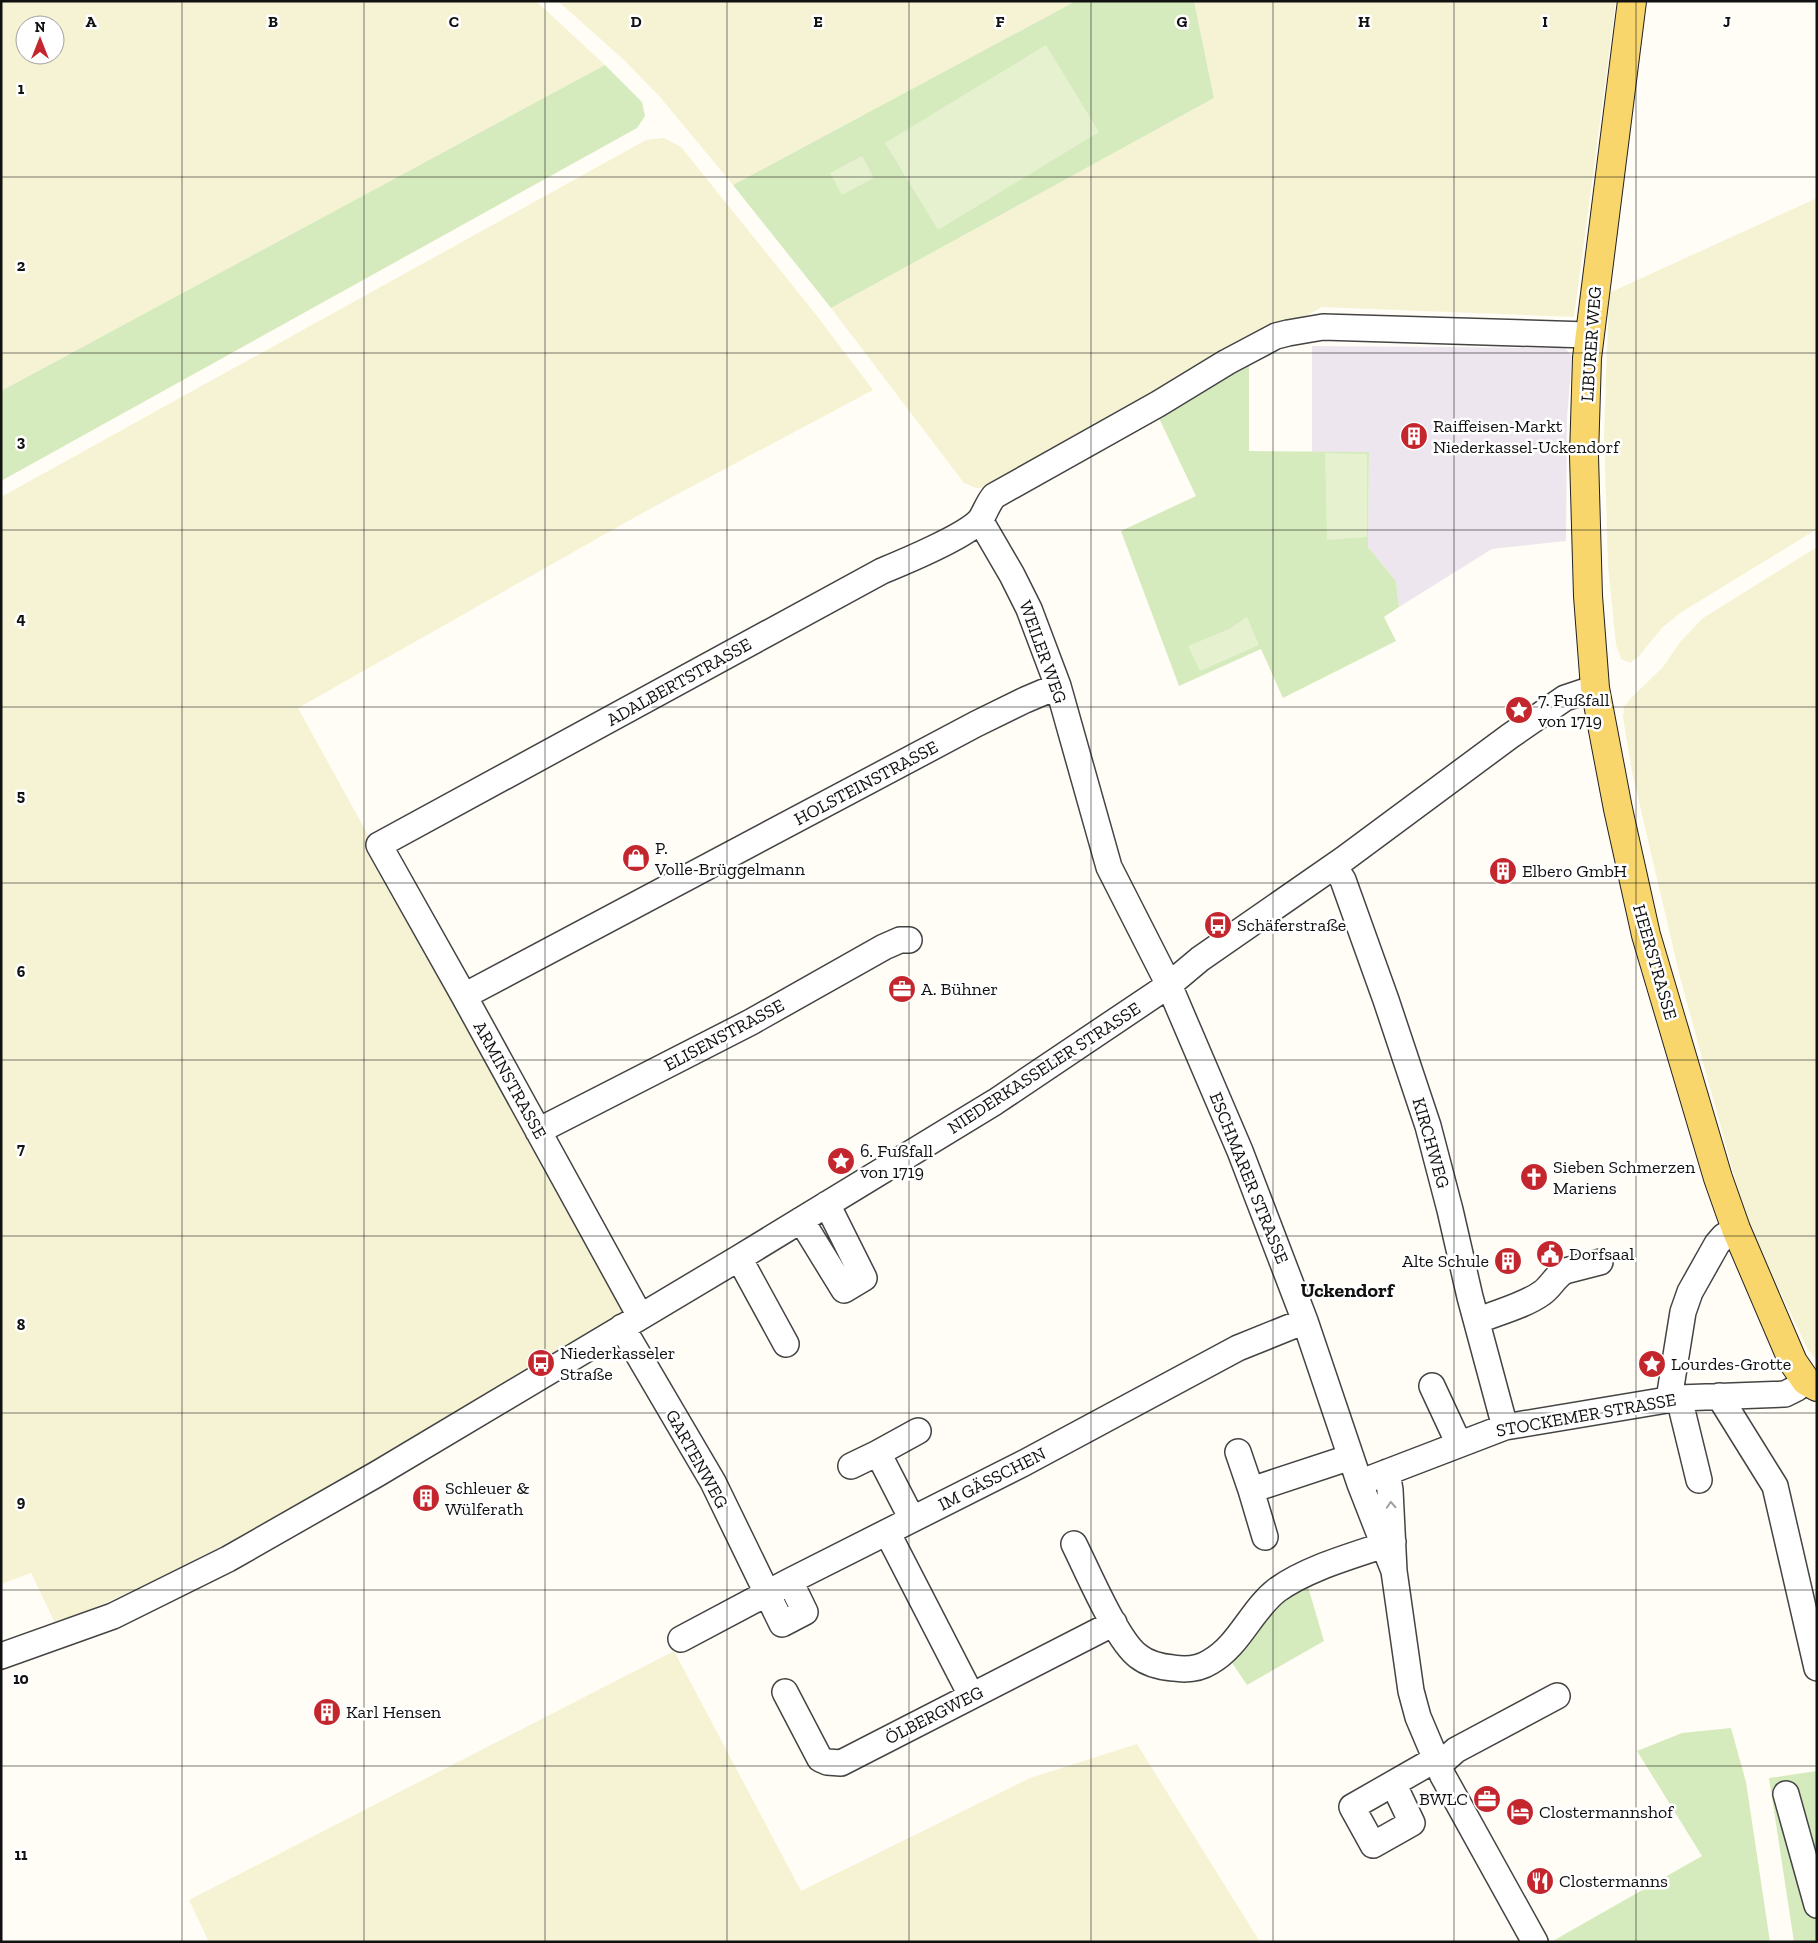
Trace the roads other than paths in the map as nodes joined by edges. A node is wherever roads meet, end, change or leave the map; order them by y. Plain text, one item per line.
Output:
1 (1632, 1) edge
2 (1588, 335) junction
3 (980, 520) junction
4 (1058, 686) junction
5 (1595, 688) junction
6 (379, 845) joint
7 (1334, 866) junction
8 (909, 940) dead end
9 (1169, 985) junction
10 (464, 996) junction
11 (538, 1131) junction
12 (827, 1204) junction
13 (801, 1220) junction
14 (1736, 1229) junction
15 (739, 1258) junction
16 (1600, 1262) dead end
17 (1477, 1320) junction
18 (631, 1322) junction
19 (1305, 1322) junction
20 (786, 1344) dead end
21 (1811, 1384) edge
22 (1432, 1386) dead end
23 (1719, 1396) junction
24 (1674, 1398) junction
25 (1505, 1427) junction
26 (918, 1431) dead end
27 (1459, 1444) junction
28 (1238, 1452) dead end
29 (878, 1453) junction
30 (1351, 1457) junction
31 (852, 1466) dead end
32 (1387, 1472) junction
33 (1699, 1480) dead end
34 (1360, 1484) junction
35 (1251, 1490) junction
36 (912, 1519) junction
37 (887, 1532) junction
38 (1265, 1537) dead end
39 (1388, 1543) junction
40 (1074, 1544) dead end
41 (790, 1581) junction
42 (766, 1594) junction
43 (1114, 1623) junction
44 (680, 1639) dead end
45 (1, 1656) edge
46 (1817, 1668) edge
47 (785, 1692) dead end
48 (970, 1695) junction
49 (1558, 1696) dead end
50 (1437, 1762) junction
51 (1394, 1785) dead end
52 (1786, 1794) dead end
53 (1817, 1905) edge
54 (1535, 1942) edge

1 - 2 main road, LIBURER WEG
2 - 3 street
2 - 5 main road, LIBURER WEG
3 - 4 street, WEILER WEG
3 - 6 street, ADALBERTSTRASSE
4 - 9 street, WEILER WEG
4 - 10 street, HOLSTEINSTRASSE
5 - 7 street
5 - 14 main road, HEERSTRASSE
6 - 10 street, ARMINSTRASSE
7 - 9 street
7 - 17 street, KIRCHWEG
8 - 11 street, ELISENSTRASSE
9 - 12 street, NIEDERKASSELER STRASSE
9 - 19 street, ESCHMARER STRASSE
10 - 11 street, ARMINSTRASSE
11 - 18 street, ARMINSTRASSE
12 - 13 street, NIEDERKASSELER STRASSE
12 - 13 street
13 - 15 street, NIEDERKASSELER STRASSE
14 - 21 main road, HEERSTRASSE
14 - 24 street
15 - 18 street, NIEDERKASSELER STRASSE
15 - 20 street
16 - 17 street
17 - 25 street, KIRCHWEG
18 - 42 street, GARTENWEG
18 - 45 street, NIEDERKASSELER STRASSE
19 - 30 street, ESCHMARER STRASSE
19 - 36 street, IM GÄSSCHEN
21 - 23 street, STOCKEMER STRASSE
22 - 27 street
23 - 24 street, STOCKEMER STRASSE
23 - 46 street
24 - 25 street, STOCKEMER STRASSE
24 - 33 street
25 - 27 street, STOCKEMER STRASSE
26 - 29 street
27 - 32 street, STOCKEMER STRASSE
28 - 35 street
29 - 31 street
29 - 36 street
30 - 34 street, ESCHMARER STRASSE
30 - 35 street
32 - 34 street, STOCKEMER STRASSE
39 -> 32 street, ESCHMARER STRASSE
34 - 39 street, ESCHMARER STRASSE
35 - 38 street
36 - 37 street, IM GÄSSCHEN
37 - 41 street, IM GÄSSCHEN
37 - 48 street
39 - 43 street
39 - 50 street, ESCHMARER STRASSE
40 - 43 street
41 - 42 street, IM GÄSSCHEN
41 - 42 street, GARTENWEG
42 - 44 street, IM GÄSSCHEN
43 - 48 street, ÖLBERGWEG
47 - 48 street, ÖLBERGWEG
49 - 50 street
50 - 51 street
50 - 54 street, ESCHMARER STRASSE
52 - 53 street

